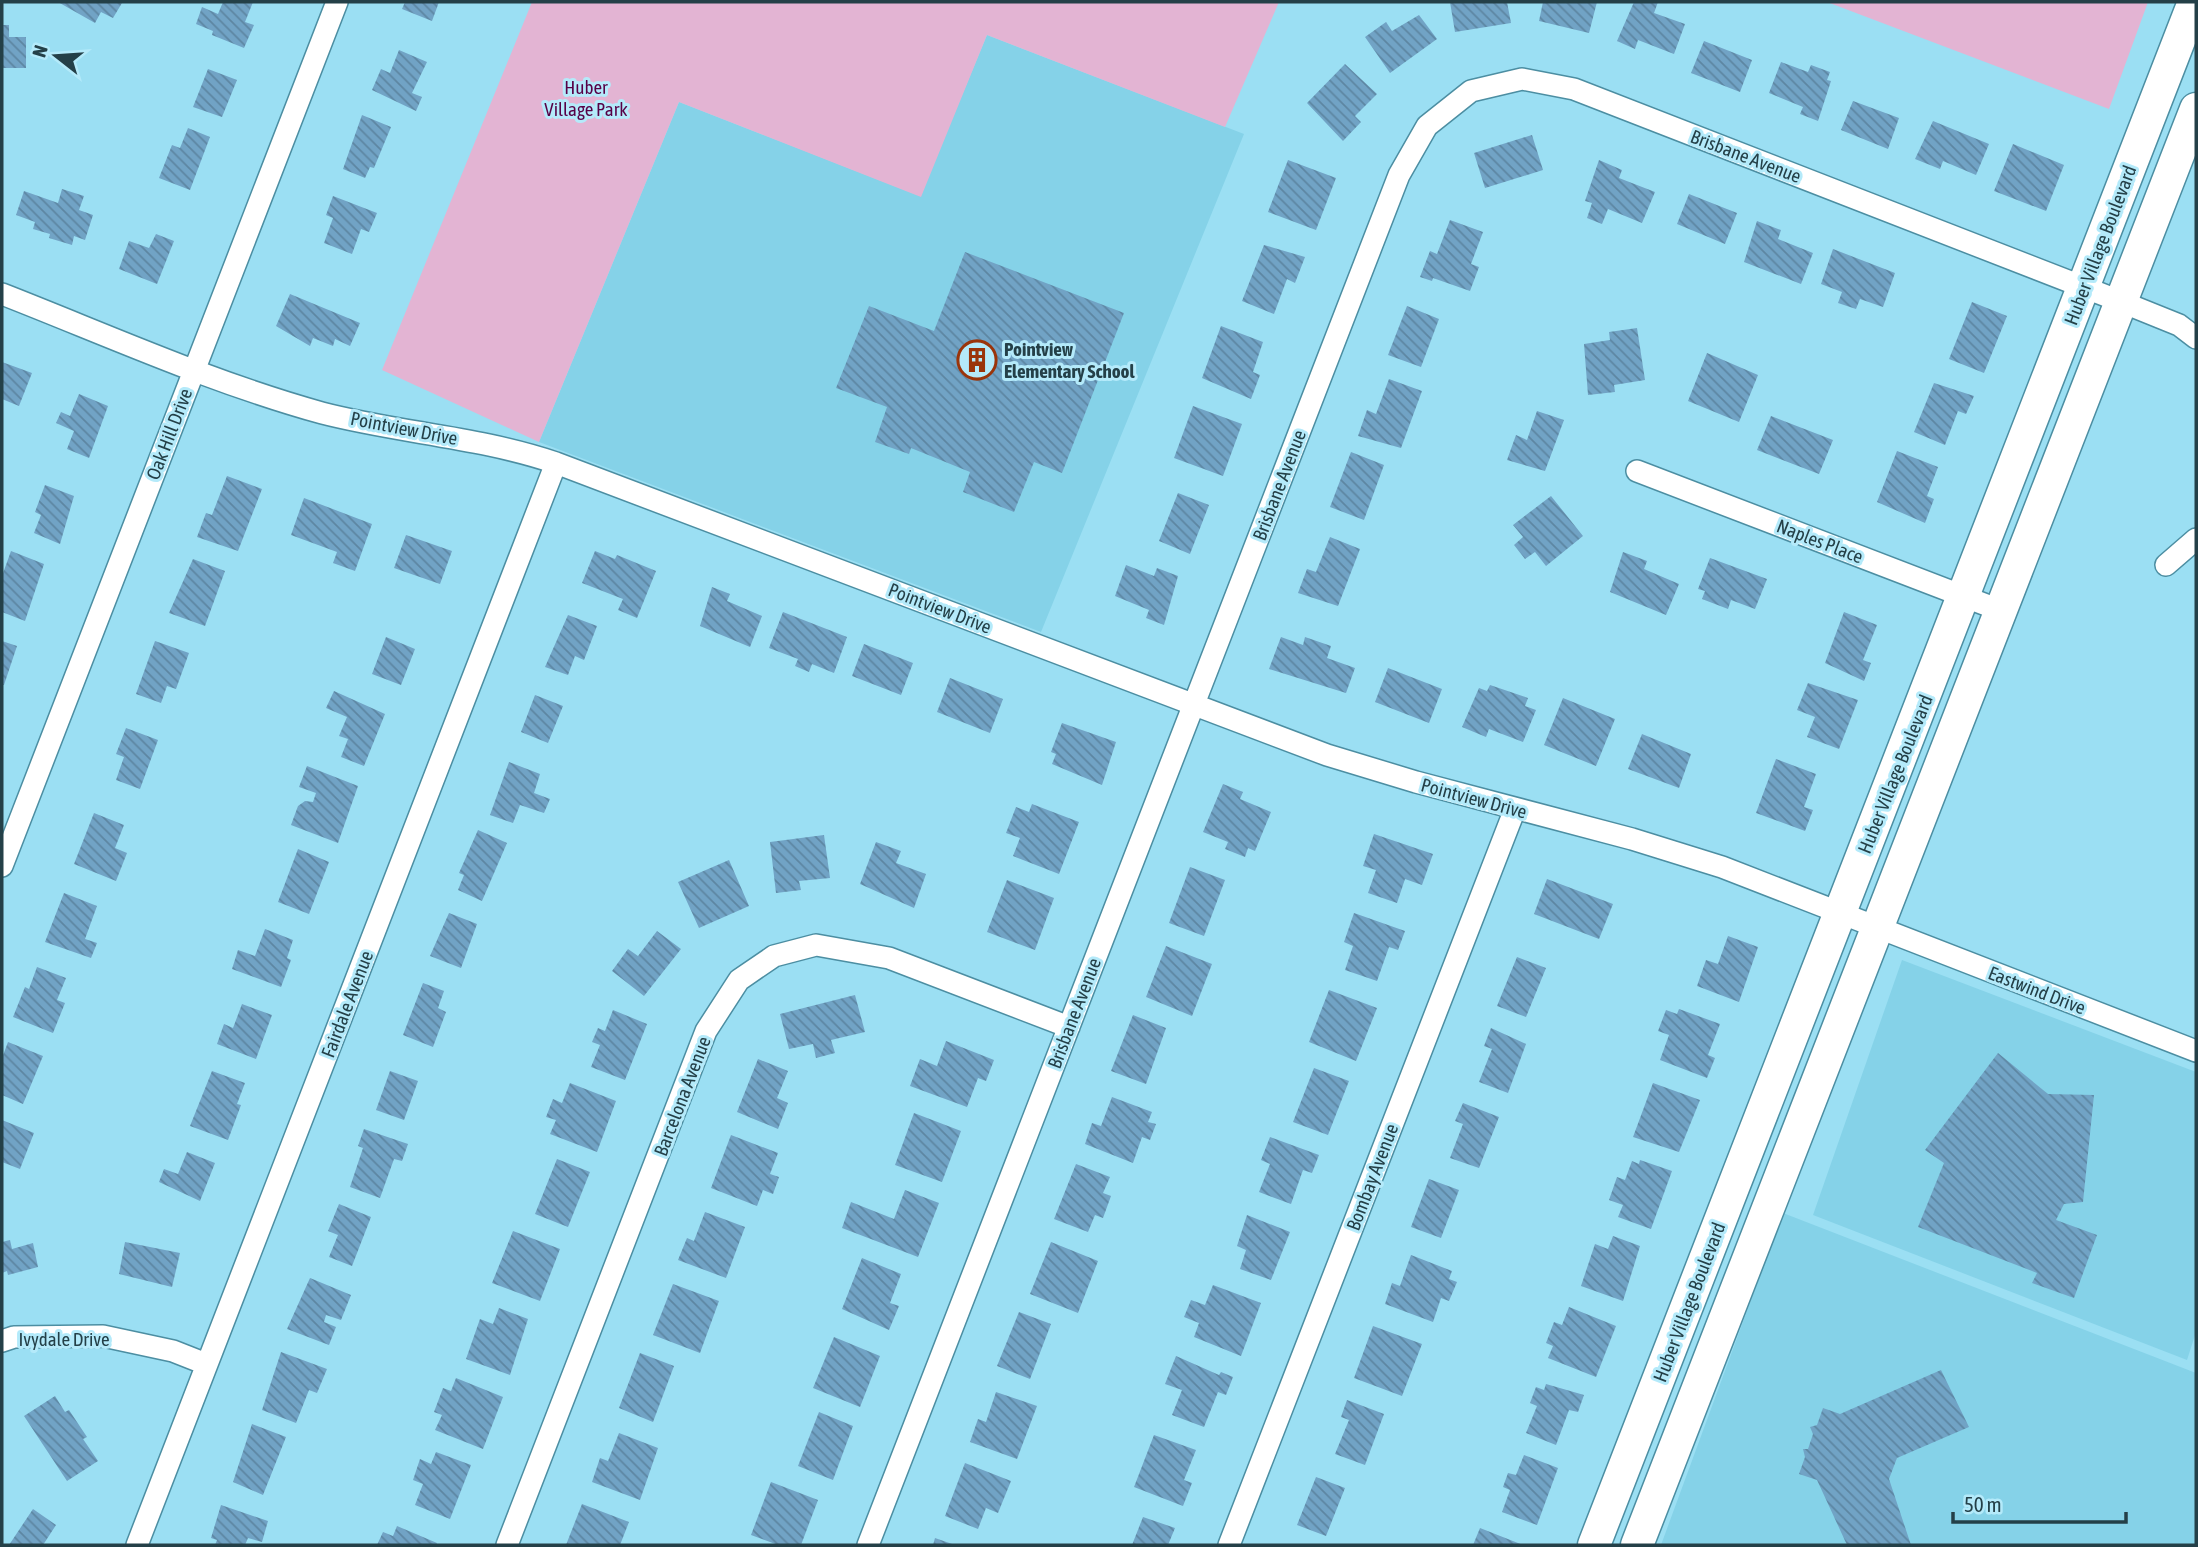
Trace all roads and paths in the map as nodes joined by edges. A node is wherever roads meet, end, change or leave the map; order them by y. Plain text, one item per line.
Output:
1 (337, 2) edge
2 (2193, 11) edge
3 (2196, 109) edge
4 (2084, 287) junction
5 (2, 294) edge
6 (2122, 302) junction
7 (2196, 338) edge
8 (194, 369) junction
9 (556, 463) junction
10 (1637, 471) dead end
11 (2196, 539) edge
12 (2166, 565) dead end
13 (1964, 596) junction
14 (2002, 611) junction
15 (1192, 706) junction
16 (1515, 809) junction
17 (2, 866) edge
18 (1839, 914) junction
19 (1877, 928) junction
20 (1069, 1027) junction
21 (2196, 1051) edge
22 (2, 1341) edge
23 (206, 1364) junction
24 (137, 1545) edge
25 (507, 1545) edge
26 (868, 1545) edge
27 (1230, 1545) edge
28 (1594, 1545) edge
29 (1637, 1545) edge

1 - 8 street, Oak Hill Drive
2 - 4 street, Huber Village Boulevard
3 - 6 street, Huber Village Boulevard
4 - 6 street, Brisbane Avenue
4 - 13 street, Huber Village Boulevard
4 - 15 street, Brisbane Avenue
5 - 8 street, Pointview Drive
6 - 7 street, Brisbane Avenue
6 - 14 street, Huber Village Boulevard
8 - 9 street, Pointview Drive
8 - 17 street, Oak Hill Drive
9 - 15 street, Pointview Drive
9 - 23 street, Fairdale Avenue
10 - 13 street, Naples Place
11 - 12 street
13 - 14 street, Naples Place
13 - 18 street, Huber Village Boulevard
14 - 19 street, Huber Village Boulevard
15 - 16 street, Pointview Drive
15 - 20 street, Brisbane Avenue
16 - 18 street, Pointview Drive
16 - 27 street, Bombay Avenue
18 - 19 street, Pointview Drive
18 - 28 street, Huber Village Boulevard
19 - 21 street, Eastwind Drive
19 - 29 street, Huber Village Boulevard
20 - 25 street, Barcelona Avenue
20 - 26 street, Brisbane Avenue
22 - 23 street, Ivydale Drive
23 - 24 street, Fairdale Avenue

